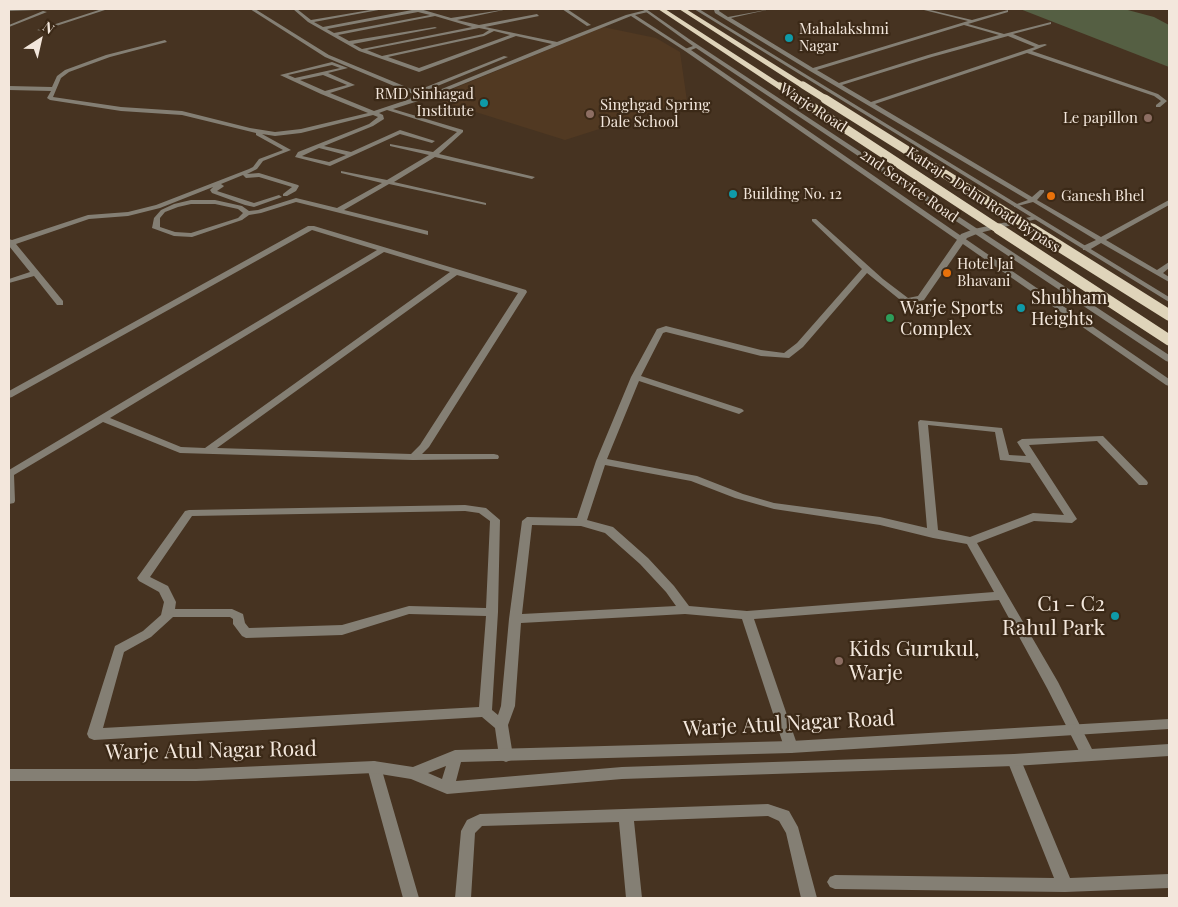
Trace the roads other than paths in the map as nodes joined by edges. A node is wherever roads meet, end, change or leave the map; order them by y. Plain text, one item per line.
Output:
1 (52, 9) edge
2 (62, 9) edge
3 (106, 9) edge
4 (252, 9) edge
5 (295, 9) edge
6 (382, 9) edge
7 (413, 9) edge
8 (428, 9) edge
9 (488, 9) edge
10 (506, 9) edge
11 (564, 9) edge
12 (636, 9) edge
13 (661, 9) edge
14 (682, 9) edge
15 (696, 9) edge
16 (718, 9) edge
17 (769, 9) edge
18 (922, 9) edge
19 (9, 10) edge
20 (25, 10) junction
21 (420, 10) junction
22 (645, 10) edge
23 (1006, 11) dead end
24 (537, 15) dead end
25 (632, 15) junction
26 (439, 16) junction
27 (9, 18) edge
28 (727, 18) junction
29 (449, 19) junction
30 (310, 22) junction
31 (972, 22) junction
32 (463, 23) junction
33 (1049, 23) dead end
34 (587, 24) junction
35 (963, 24) junction
36 (9, 26) edge
37 (476, 26) junction
38 (323, 28) junction
39 (38, 30) dead end
40 (493, 30) junction
41 (334, 34) junction
42 (515, 35) junction
43 (1006, 35) junction
44 (164, 41) dead end
45 (548, 41) junction
46 (349, 43) junction
47 (557, 44) junction
48 (1046, 45) dead end
49 (696, 46) junction
50 (1039, 47) junction
51 (361, 50) junction
52 (688, 50) junction
53 (1026, 50) junction
54 (381, 58) junction
55 (812, 70) junction
56 (323, 74) junction
57 (294, 80) junction
58 (838, 85) junction
59 (9, 88) edge
60 (52, 89) junction
61 (323, 93) junction
62 (416, 93) junction
63 (413, 100) junction
64 (870, 104) junction
65 (1158, 106) dead end
66 (388, 109) junction
67 (374, 113) junction
68 (902, 122) junction
69 (887, 126) junction
70 (250, 130) junction
71 (412, 135) junction
72 (432, 140) dead end
73 (320, 146) junction
74 (351, 154) junction
75 (435, 154) junction
76 (342, 172) dead end
77 (532, 177) dead end
78 (390, 182) junction
79 (1042, 191) dead end
80 (285, 195) junction
81 (294, 200) junction
82 (1033, 200) junction
83 (1169, 202) edge
84 (484, 204) dead end
85 (1016, 206) junction
86 (337, 211) junction
87 (247, 213) junction
88 (1035, 218) junction
89 (814, 220) dead end
90 (977, 231) junction
91 (425, 233) dead end
92 (960, 239) junction
93 (1101, 240) junction
94 (9, 243) edge
95 (1086, 248) junction
96 (383, 250) junction
97 (1169, 264) edge
98 (867, 268) junction
99 (456, 272) junction
100 (35, 273) junction
101 (1158, 273) junction
102 (1169, 280) edge
103 (9, 281) edge
104 (1169, 300) edge
105 (907, 301) junction
106 (60, 303) dead end
107 (928, 310) dead end
108 (1169, 316) edge
109 (1169, 340) edge
110 (1169, 359) edge
111 (636, 377) junction
112 (1169, 383) edge
113 (9, 395) edge
114 (739, 411) dead end
115 (102, 418) junction
116 (207, 451) junction
117 (413, 457) junction
118 (494, 457) dead end
119 (1034, 460) junction
120 (602, 461) junction
121 (9, 474) edge
122 (1143, 483) dead end
123 (9, 501) edge
124 (581, 522) junction
125 (933, 534) junction
126 (971, 541) junction
127 (1002, 596) junction
128 (684, 610) junction
129 (492, 612) junction
130 (168, 613) junction
131 (747, 615) junction
132 (515, 619) junction
133 (485, 712) junction
134 (1169, 724) edge
135 (500, 725) junction
136 (1076, 730) junction
137 (791, 747) junction
138 (1169, 750) edge
139 (1088, 755) junction
140 (455, 756) junction
141 (506, 756) junction
142 (1014, 760) junction
143 (374, 767) junction
144 (413, 774) junction
145 (9, 775) edge
146 (447, 788) junction
147 (626, 816) junction
148 (1169, 881) edge
149 (835, 882) dead end
150 (1066, 885) junction
151 (411, 898) edge
152 (463, 898) edge
153 (634, 898) edge
154 (810, 898) edge

1 - 2 street
1 - 20 street
1 - 36 street
3 - 39 street
4 - 62 street
5 - 30 street
6 - 30 street
7 - 21 street
8 - 21 street
9 - 26 street
10 - 29 street
11 - 34 street
12 - 34 street
13 - 109 highway, Katraj - Dehu Road Bypass, bridge
14 - 108 highway, Katraj - Dehu Road Bypass, bridge
15 - 69 street, Warje Road
16 - 28 street
17 - 28 street
18 - 31 street
19 - 20 street
20 - 27 street
21 - 26 street
21 - 38 street
22 - 25 street
22 - 49 street, Warje Road
23 - 31 street
24 - 37 street
25 - 47 street
25 - 52 street, 2nd Service Road
26 - 29 street
26 - 41 street
28 - 55 street
29 - 32 street
30 - 38 street
31 - 35 street
32 - 37 street
32 - 46 street
33 - 43 street
34 - 45 street
35 - 43 street
35 - 55 street
37 - 40 street
37 - 51 street
38 - 41 street
40 - 42 street
40 - 54 street
41 - 46 street
42 - 45 street
42 - 54 street
43 - 50 street
43 - 58 street
44 - 60 street
45 - 47 street
45 - 62 street
46 - 51 street
47 - 63 street
48 - 50 street
49 - 52 street
49 - 90 street, Warje Road
50 - 53 street
51 - 54 street
52 - 92 street, 2nd Service Road
53 - 64 street
53 - 65 street
55 - 58 street
56 - 57 street
56 - 57 street
56 - 61 street
57 - 61 street
58 - 64 street
59 - 60 street
60 - 70 street
61 - 67 street
62 - 63 street
63 - 66 street
64 - 68 street
66 - 67 street
66 - 75 street
67 - 70 street
67 - 73 street
68 - 69 street
68 - 82 street
69 - 85 street, Warje Road
70 - 94 street
71 - 72 street
71 - 74 street
71 - 75 street
73 - 74 street
73 - 74 street
75 - 77 street
75 - 78 street
76 - 78 street
78 - 84 street
78 - 86 street
79 - 82 street
80 - 80 street
80 - 81 street
81 - 86 street
81 - 87 street
82 - 85 street
82 - 93 street
83 - 93 street
85 - 88 street, Warje Road
86 - 91 street
87 - 87 street
88 - 90 street
88 - 95 street, Warje Road
89 - 98 street
90 - 92 street
90 - 110 street, Warje Road
92 - 105 street
92 - 112 street, 2nd Service Road
93 - 95 street
93 - 101 street
94 - 100 street
95 - 104 street, Warje Road
96 - 99 street
96 - 113 street
96 - 115 street
97 - 101 street
98 - 105 street
98 - 111 street
99 - 116 street
99 - 117 street
100 - 103 street
100 - 106 street
101 - 102 street
105 - 107 street
111 - 114 street
111 - 120 street
115 - 116 street
115 - 121 street
116 - 117 street
117 - 118 street
119 - 122 street
119 - 125 street
119 - 126 street
120 - 124 street
120 - 125 street
121 - 123 street
124 - 128 street
124 - 132 street
125 - 126 street
126 - 127 street
127 - 131 street
127 - 136 street
128 - 131 street
128 - 132 street
129 - 130 street
129 - 130 street
129 - 133 street
130 - 133 street
131 - 137 street
132 - 135 street
133 - 135 street
134 - 136 street, Warje Atul Nagar Road
135 - 141 street
136 - 137 street, Warje Atul Nagar Road
136 - 139 street
137 - 141 street, Warje Atul Nagar Road
138 - 139 street, Warje Atul Nagar Road
139 - 142 street, Warje Atul Nagar Road
140 - 141 street, Warje Atul Nagar Road
140 - 144 street, Warje Atul Nagar Road
140 - 146 street
142 - 146 street, Warje Atul Nagar Road
142 - 150 street
143 - 144 street, Warje Atul Nagar Road
143 - 145 street, Warje Atul Nagar Road
143 - 151 street
144 - 146 street, Warje Atul Nagar Road
147 - 152 street
147 - 153 street
147 - 154 street
148 - 150 street
149 - 150 street

